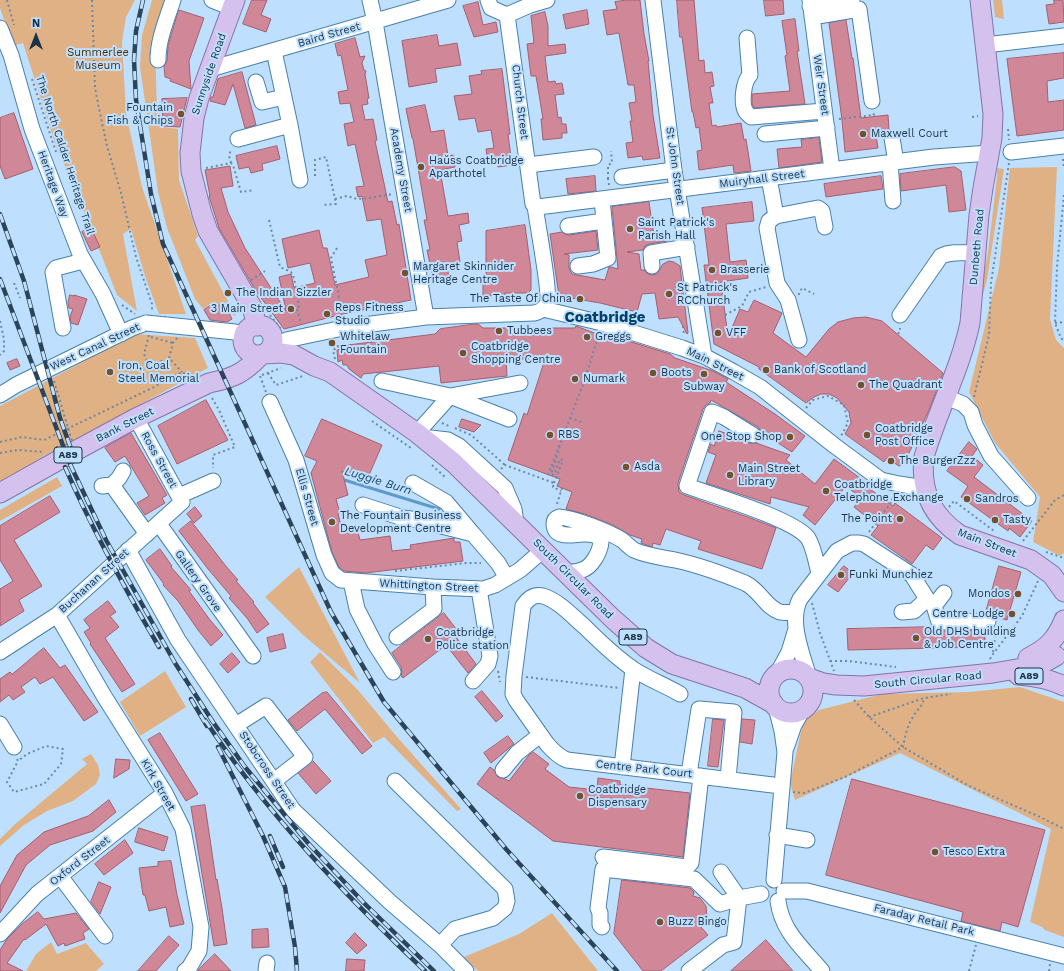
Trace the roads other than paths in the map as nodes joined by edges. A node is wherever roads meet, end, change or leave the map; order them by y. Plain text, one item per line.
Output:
1 (173, 0) edge
2 (212, 0) edge
3 (370, 0) edge
4 (448, 0) edge
5 (488, 0) edge
6 (547, 0) edge
7 (653, 0) edge
8 (852, 0) edge
9 (980, 0) edge
10 (234, 4) edge
11 (811, 8) edge
12 (507, 15) junction
13 (376, 22) junction
14 (7, 27) edge
15 (1064, 36) edge
16 (747, 38) dead end
17 (985, 45) junction
18 (274, 51) junction
19 (158, 60) dead end
20 (210, 69) junction
21 (256, 82) dead end
22 (284, 97) junction
23 (872, 101) road end
24 (826, 120) junction
25 (290, 125) junction
26 (765, 134) dead end
27 (892, 138) dead end
28 (238, 140) dead end
29 (1064, 146) edge
30 (1011, 152) road end
31 (990, 153) junction
32 (594, 157) dead end
33 (893, 162) junction
34 (528, 165) junction
35 (674, 170) junction
36 (832, 170) junction
37 (615, 178) road end
38 (769, 178) junction
39 (300, 180) dead end
40 (677, 190) junction
41 (602, 200) junction
42 (893, 201) dead end
43 (535, 206) junction
44 (776, 216) junction
45 (604, 221) junction
46 (568, 226) dead end
47 (825, 227) dead end
48 (687, 247) junction
49 (975, 253) junction
50 (83, 261) junction
51 (578, 266) dead end
52 (652, 266) dead end
53 (543, 309) junction
54 (900, 315) dead end
55 (426, 317) junction
56 (63, 328) dead end
57 (253, 330) junction
58 (121, 334) junction
59 (281, 336) junction
60 (799, 340) dead end
61 (263, 354) junction
62 (704, 356) junction
63 (330, 372) junction
64 (382, 381) dead end
65 (520, 383) dead end
66 (210, 390) junction
67 (0, 395) edge
68 (450, 396) junction
69 (946, 397) junction
70 (270, 402) road end
71 (136, 418) junction
72 (509, 419) dead end
73 (753, 435) dead end
74 (418, 440) junction
75 (123, 471) dead end
76 (213, 482) road end
77 (413, 483) dead end
78 (924, 488) junction
79 (0, 493) edge
80 (1028, 498) dead end
81 (181, 499) junction
82 (363, 506) dead end
83 (559, 517) road end
84 (516, 523) junction
85 (153, 529) junction
86 (588, 531) junction
87 (473, 534) junction
88 (622, 541) junction
89 (128, 550) junction
90 (543, 550) junction
91 (566, 573) junction
92 (819, 573) junction
93 (507, 578) junction
94 (1055, 578) edge
95 (351, 581) junction
96 (432, 587) junction
97 (479, 589) junction
98 (944, 593) dead end
99 (931, 602) junction
100 (1064, 602) edge
101 (796, 612) junction
102 (902, 612) dead end
103 (57, 615) junction
104 (1064, 620) edge
105 (988, 621) road end
106 (796, 629) junction
107 (397, 637) dead end
108 (1061, 646) edge
109 (0, 652) edge
110 (253, 656) dead end
111 (992, 668) junction
112 (633, 669) junction
113 (393, 672) dead end
114 (776, 675) junction
115 (715, 677) junction
116 (809, 678) junction
117 (473, 681) dead end
118 (1064, 686) edge
119 (859, 693) junction
120 (680, 694) dead end
121 (775, 705) junction
122 (804, 708) junction
123 (0, 724) edge
124 (236, 726) junction
125 (540, 735) junction
126 (785, 752) junction
127 (16, 754) road end
128 (622, 767) junction
129 (503, 770) dead end
130 (695, 775) junction
131 (728, 779) junction
132 (274, 781) junction
133 (394, 781) dead end
134 (785, 789) junction
135 (165, 794) junction
136 (777, 835) junction
137 (807, 840) dead end
138 (603, 857) dead end
139 (721, 872) dead end
140 (60, 876) junction
141 (774, 880) junction
142 (761, 894) junction
143 (781, 896) junction
144 (739, 898) junction
145 (602, 927) dead end
146 (0, 934) edge
147 (105, 936) dead end
148 (440, 946) junction
149 (1064, 956) edge
150 (185, 971) edge
151 (466, 971) edge
152 (689, 971) edge
153 (822, 971) edge

1 - 19 street
2 - 10 street
3 - 13 street, Academy Street
4 - 13 street, Baird Street
5 - 12 street
6 - 12 street
7 - 35 street, St John Street
8 - 11 street
9 - 17 main road, Dunbeth Road
10 - 20 main road, Sunnyside Road
11 - 23 street
11 - 24 street, Weir Street
12 - 34 street, Church Street
13 - 18 street, Baird Street
13 - 55 street, Academy Street
14 - 50 street, Heritage Way
15 - 17 street
16 - 24 street
17 - 31 main road, Dunbeth Road
18 - 20 street, Baird Street
18 - 22 street
20 - 57 main road, Sunnyside Road
21 - 22 street
22 - 25 street
24 - 26 street
24 - 36 street, Weir Street
25 - 28 street
25 - 39 street
27 - 33 street
29 - 30 street
31 - 33 street, Muiryhall Street
31 - 49 main road, Dunbeth Road
32 - 34 street
33 - 36 street, Muiryhall Street
33 - 42 street
34 - 43 street, Church Street
35 - 37 street
35 - 40 street, St John Street
36 - 38 street, Muiryhall Street
38 - 40 street, Muiryhall Street
38 - 44 street
40 - 41 street, Muiryhall Street
40 - 48 street, St John Street
41 - 43 street, Muiryhall Street
41 - 45 street
43 - 53 street, Church Street
44 - 47 street
44 - 60 street
45 - 46 street
45 - 51 street
48 - 52 street
48 - 62 street, St John Street
49 - 54 street
49 - 69 main road, Dunbeth Road
50 - 56 street
50 - 58 street, Heritage Way
53 - 55 street, Main Street
53 - 62 street, Main Street
55 - 59 street, Main Street
57 - 58 street, West Canal Street, bridge
57 - 59 main road, A89
57 - 61 main road, A89
57 - 66 main road, Bank Street / A89
58 - 67 street, West Canal Street
59 - 61 main road, A89
59 - 63 main road, South Circular Road / A89
61 - 63 main road, South Circular Road / A89
61 - 66 main road, Bank Street / A89
62 - 78 street, Main Street
63 - 74 main road, South Circular Road / A89
64 - 68 street
65 - 68 street
66 - 71 main road, Bank Street / A89
68 - 72 street
68 - 74 street
69 - 78 main road, Dunbeth Road
69 - 80 street
70 - 95 street, Ellis Street
71 - 79 main road, Bank Street / A89
71 - 81 street, Ross Street
73 - 92 street
74 - 84 main road, South Circular Road / A89
74 - 84 street, South Circular Road
75 - 85 street, Gallery Grove
76 - 81 street
77 - 87 street
78 - 94 main road, Main Street
81 - 85 street, Buchanan Street
82 - 87 street
83 - 86 street
84 - 90 main road, South Circular Road / A89
85 - 89 street, Buchanan Street
85 - 110 street, Gallery Grove
86 - 88 street
86 - 88 street
86 - 91 street
87 - 93 street
88 - 101 street
89 - 103 street, Buchanan Street
89 - 124 street, Stobcross Street
90 - 91 main road, South Circular Road / A89
90 - 93 street, Whittington Street
91 - 115 main road, South Circular Road / A89
92 - 99 street
92 - 101 street
93 - 97 street, Whittington Street
94 - 100 main road
95 - 96 street, Whittington Street
95 - 113 street
96 - 97 street, Whittington Street
96 - 107 street
97 - 117 street
98 - 99 street
99 - 102 street
99 - 105 street
101 - 106 street
103 - 109 street, Buchanan Street
103 - 135 street, Kirk Street
104 - 111 main road
106 - 114 street
106 - 116 street
108 - 111 main road, South Circular Road / A89
108 - 118 main road, A89
111 - 118 main road, South Circular Road / A89
111 - 119 main road, South Circular Road / A89
112 - 120 street
112 - 125 street, Centre Park Court
112 - 128 street
114 - 115 main road, South Circular Road / A89
114 - 116 main road, A89
114 - 121 main road
115 - 121 main road, South Circular Road / A89
116 - 119 main road, South Circular Road / A89
116 - 122 main road
119 - 122 main road, South Circular Road / A89
121 - 122 main road, A89
121 - 126 street
122 - 126 street
123 - 127 street
124 - 132 street, Stobcross Street
124 - 132 street
125 - 128 street, Centre Park Court
125 - 129 street
126 - 134 street
128 - 130 street, Centre Park Court
130 - 131 street, Centre Park Court
130 - 131 street
130 - 138 street
131 - 134 street, Centre Park Court
132 - 148 street, Stobcross Street
133 - 148 street
134 - 136 street
135 - 140 street, Oxford Street
135 - 150 street, Kirk Street
136 - 137 street
136 - 141 street
139 - 144 street
140 - 146 street, Oxford Street
140 - 147 street
141 - 142 street
141 - 143 street
142 - 143 street
142 - 144 street
143 - 149 street, Faraday Retail Park
143 - 153 street
144 - 145 street
144 - 152 street
148 - 151 street, Stobcross Street

